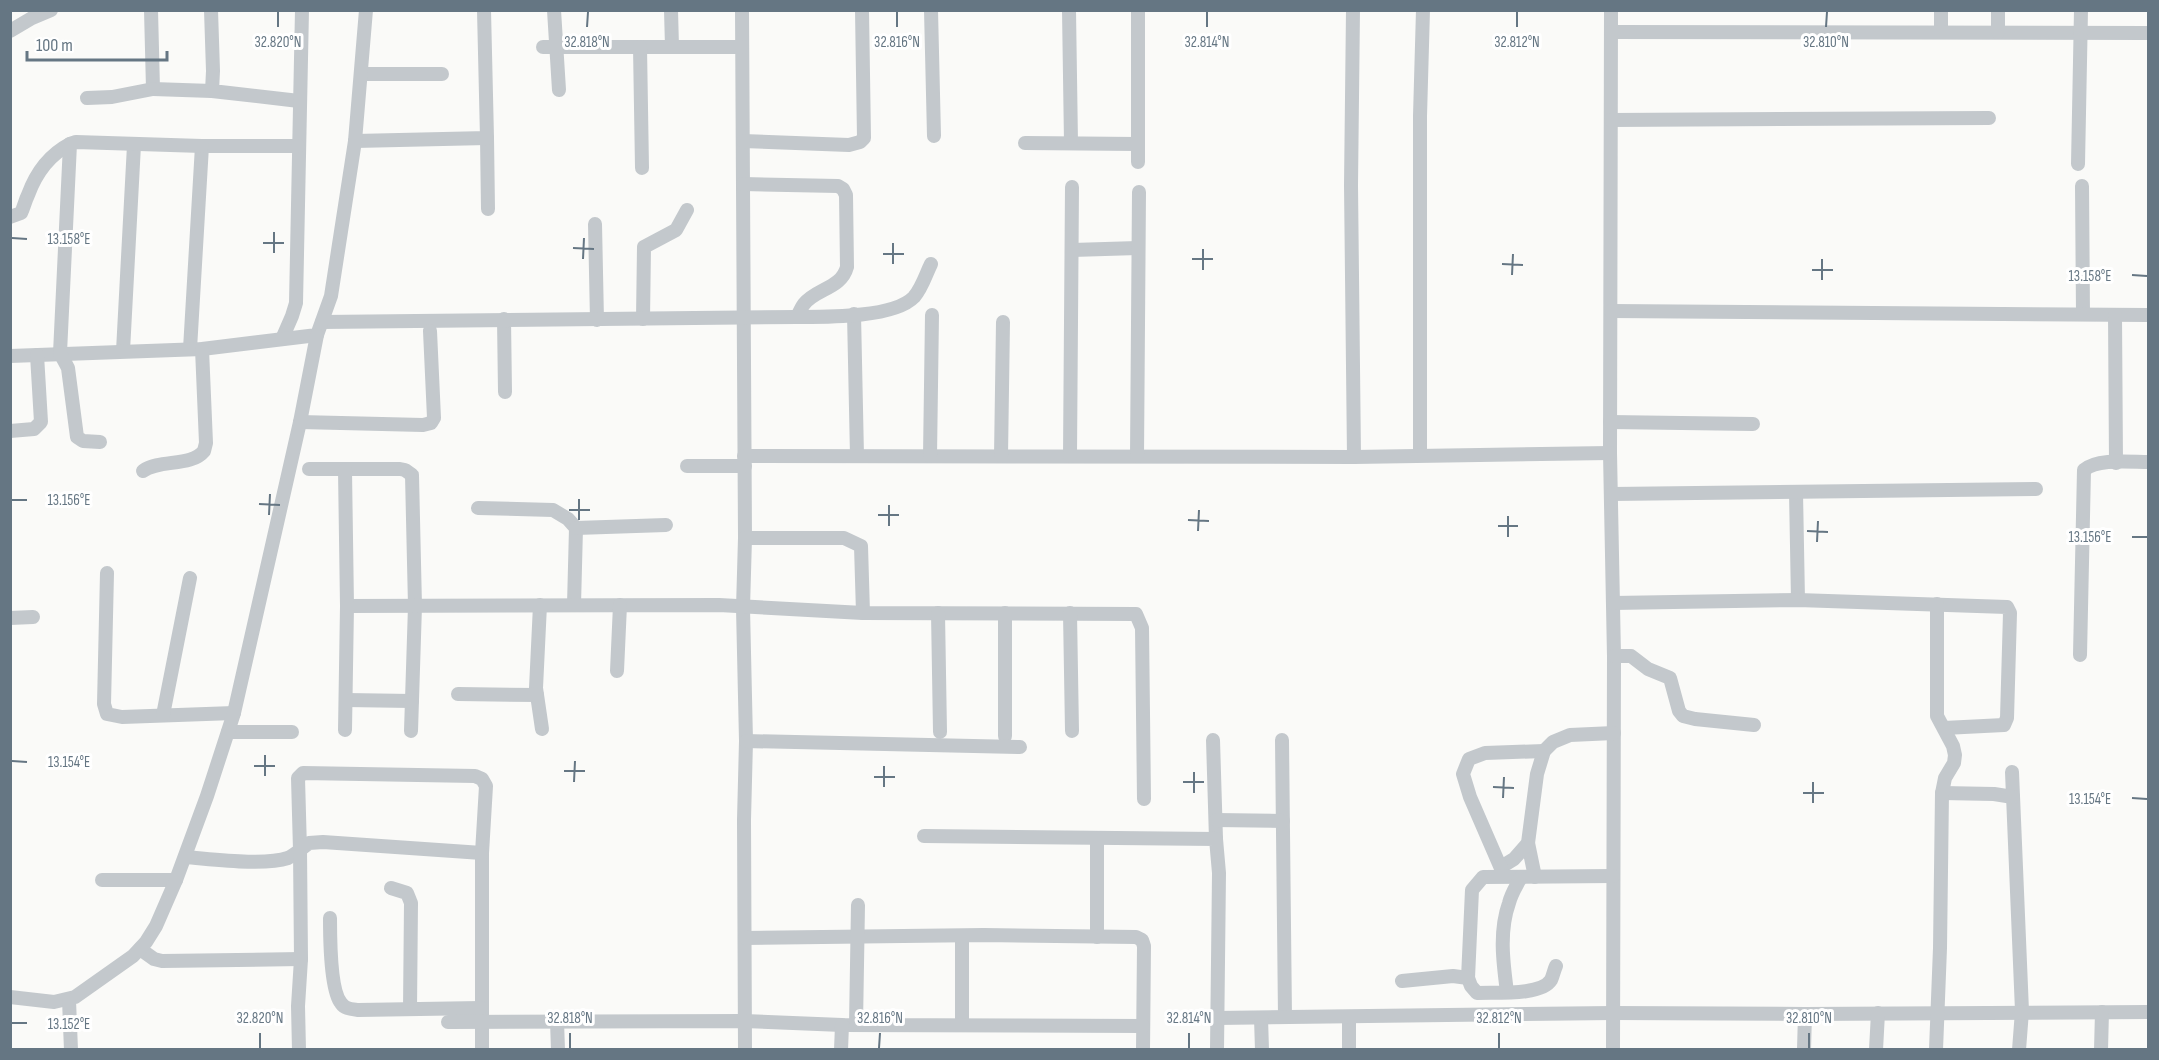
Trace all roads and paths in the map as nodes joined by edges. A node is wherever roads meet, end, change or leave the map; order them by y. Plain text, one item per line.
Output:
1 (51, 10) edge
2 (151, 10) edge
3 (211, 10) edge
4 (302, 10) edge
5 (366, 10) edge
6 (484, 10) edge
7 (554, 10) edge
8 (671, 10) edge
9 (742, 10) edge
10 (862, 10) edge
11 (931, 10) edge
12 (1069, 10) edge
13 (1138, 10) edge
14 (1353, 10) edge
15 (1423, 10) edge
16 (1611, 10) edge
17 (1941, 10) edge
18 (1998, 10) edge
19 (2081, 10) edge
20 (10, 31) edge
21 (1611, 32) junction
22 (1941, 32) junction
23 (1998, 32) junction
24 (2081, 33) junction
25 (2148, 33) edge
26 (550, 47) junction
27 (640, 47) junction
28 (672, 47) junction
29 (742, 47) junction
30 (362, 74) junction
31 (442, 74) dead end
32 (153, 89) junction
33 (559, 90) dead end
34 (212, 91) junction
35 (87, 98) dead end
36 (299, 101) junction
37 (1989, 117) dead end
38 (1611, 120) junction
39 (934, 136) dead end
40 (487, 138) junction
41 (355, 141) junction
42 (743, 141) junction
43 (1025, 142) dead end
44 (1071, 143) junction
45 (70, 144) junction
46 (1137, 144) junction
47 (134, 145) junction
48 (202, 146) junction
49 (298, 146) junction
50 (1138, 162) dead end
51 (2078, 164) dead end
52 (642, 168) dead end
53 (743, 184) junction
54 (2082, 186) dead end
55 (1072, 187) dead end
56 (1139, 192) dead end
57 (488, 209) dead end
58 (687, 210) dead end
59 (10, 217) edge
60 (595, 224) dead end
61 (1138, 248) junction
62 (1072, 250) junction
63 (931, 264) dead end
64 (1611, 311) junction
65 (854, 314) junction
66 (2083, 314) junction
67 (932, 315) dead end
68 (2115, 315) junction
69 (2148, 315) edge
70 (797, 317) junction
71 (744, 318) junction
72 (504, 319) junction
73 (643, 319) junction
74 (597, 320) junction
75 (1003, 322) dead end
76 (320, 329) junction
77 (430, 331) dead end
78 (282, 339) junction
79 (196, 349) junction
80 (123, 351) junction
81 (60, 353) junction
82 (37, 355) junction
83 (10, 356) edge
84 (505, 392) dead end
85 (300, 422) junction
86 (1610, 422) junction
87 (1753, 424) dead end
88 (10, 431) edge
89 (100, 442) dead end
90 (1610, 453) junction
91 (1420, 455) junction
92 (857, 456) junction
93 (930, 456) junction
94 (1001, 456) junction
95 (1070, 456) junction
96 (1137, 456) junction
97 (1354, 457) junction
98 (745, 461) junction
99 (2148, 462) edge
100 (2116, 463) junction
101 (687, 466) dead end
102 (309, 469) dead end
103 (345, 470) junction
104 (143, 471) dead end
105 (2036, 489) dead end
106 (1796, 492) junction
107 (1612, 494) junction
108 (478, 508) dead end
109 (666, 525) dead end
110 (576, 528) junction
111 (745, 538) junction
112 (107, 573) dead end
113 (190, 578) dead end
114 (1798, 600) junction
115 (1613, 603) junction
116 (1938, 603) junction
117 (540, 605) junction
118 (574, 605) junction
119 (620, 605) junction
120 (347, 606) junction
121 (415, 606) junction
122 (743, 608) junction
123 (862, 613) junction
124 (938, 613) junction
125 (1005, 613) junction
126 (1070, 613) junction
127 (33, 617) dead end
128 (10, 618) edge
129 (2080, 655) dead end
130 (1614, 656) junction
131 (617, 670) dead end
132 (458, 694) dead end
133 (537, 695) junction
134 (346, 700) junction
135 (412, 701) junction
136 (234, 713) junction
137 (163, 715) junction
138 (1755, 725) dead end
139 (1944, 728) junction
140 (542, 729) dead end
141 (345, 730) dead end
142 (411, 731) dead end
143 (1072, 731) dead end
144 (228, 732) junction
145 (292, 732) dead end
146 (940, 732) dead end
147 (1614, 733) junction
148 (1005, 736) dead end
149 (1213, 740) dead end
150 (1282, 740) dead end
151 (746, 741) junction
152 (1020, 747) dead end
153 (1544, 752) junction
154 (2012, 772) dead end
155 (1942, 793) junction
156 (2013, 797) junction
157 (1144, 798) dead end
158 (1216, 820) junction
159 (1283, 821) junction
160 (924, 836) dead end
161 (1097, 838) junction
162 (1216, 839) junction
163 (1528, 843) junction
164 (300, 850) junction
165 (482, 853) junction
166 (185, 857) junction
167 (1502, 874) junction
168 (1613, 876) junction
169 (1521, 877) junction
170 (1535, 877) junction
171 (102, 880) dead end
172 (176, 880) junction
173 (391, 888) dead end
174 (1509, 900) junction
175 (858, 905) dead end
176 (330, 918) dead end
177 (962, 936) junction
178 (857, 937) junction
179 (745, 938) junction
180 (1097, 938) junction
181 (140, 949) junction
182 (302, 959) junction
183 (1556, 966) dead end
184 (1468, 978) junction
185 (1402, 981) dead end
186 (1507, 992) junction
187 (10, 997) edge
188 (69, 1000) junction
189 (410, 1009) junction
190 (1937, 1011) junction
191 (2022, 1011) junction
192 (2102, 1011) junction
193 (1612, 1012) junction
194 (2148, 1012) edge
195 (1878, 1013) junction
196 (1805, 1014) junction
197 (481, 1015) junction
198 (1285, 1017) junction
199 (1349, 1017) junction
200 (1217, 1018) junction
201 (1261, 1018) junction
202 (557, 1021) junction
203 (744, 1021) junction
204 (448, 1022) dead end
205 (962, 1024) junction
206 (849, 1025) junction
207 (1143, 1026) junction
208 (70, 1050) edge
209 (299, 1050) edge
210 (482, 1050) edge
211 (558, 1050) edge
212 (745, 1050) edge
213 (841, 1050) edge
214 (1143, 1050) edge
215 (1217, 1050) edge
216 (1262, 1050) edge
217 (1349, 1050) edge
218 (1612, 1050) edge
219 (1804, 1050) edge
220 (1876, 1050) edge
221 (1936, 1050) edge
222 (2019, 1050) edge
223 (2102, 1050) edge

1 - 20 street
2 - 32 street
3 - 34 street
4 - 36 street
5 - 30 street
6 - 40 street
7 - 26 street
8 - 28 street
9 - 29 street
10 - 42 street
11 - 39 street
12 - 44 street
13 - 46 street
14 - 97 street
15 - 91 street
16 - 21 street
17 - 22 street
18 - 23 street
19 - 24 street
21 - 22 street
21 - 38 street
22 - 23 street
23 - 24 street
24 - 25 street
24 - 51 street
26 - 27 street
26 - 33 street
27 - 28 street
27 - 52 street
28 - 29 street
29 - 42 street
30 - 31 street
30 - 41 street
32 - 34 street
32 - 35 street
34 - 36 street
36 - 49 street
37 - 38 street
38 - 64 street
40 - 41 street
40 - 57 street
41 - 76 street
42 - 53 street
43 - 44 street
44 - 46 street
45 - 47 street
45 - 59 street
45 - 81 street
46 - 50 street
47 - 48 street
47 - 80 street
48 - 49 street
48 - 79 street
49 - 78 street
53 - 70 street
53 - 71 street
54 - 66 street
55 - 62 street
56 - 61 street
58 - 73 street
60 - 74 street
61 - 62 street
61 - 96 street
62 - 95 street
63 - 65 street
64 - 66 street
64 - 86 street
65 - 70 street
65 - 92 street
66 - 68 street
67 - 93 street
68 - 69 street
68 - 100 street
70 - 71 street
71 - 73 street
71 - 98 street
72 - 74 street
72 - 76 street
72 - 84 street
73 - 74 street
75 - 94 street
76 - 78 street
76 - 85 street
77 - 85 street
78 - 79 street
79 - 80 street
79 - 104 street
80 - 81 street
81 - 82 street
81 - 89 street
82 - 83 street
82 - 88 street
85 - 136 street
86 - 87 street
86 - 90 street
90 - 91 street
90 - 107 street
91 - 97 street
92 - 93 street
92 - 98 street
93 - 94 street
94 - 95 street
95 - 96 street
96 - 97 street
98 - 101 street
98 - 111 street
99 - 100 street
100 - 129 street
102 - 103 street
103 - 120 street
103 - 121 street
105 - 106 street
106 - 107 street
106 - 114 street
107 - 115 street
108 - 110 street
109 - 110 street
110 - 118 street
111 - 122 street
111 - 123 street
112 - 137 street
113 - 137 street
114 - 115 street
114 - 116 street
115 - 130 street
116 - 139 street
116 - 139 street
117 - 118 street
117 - 121 street
117 - 133 street
118 - 119 street
119 - 122 street
119 - 131 street
120 - 121 street
120 - 134 street
121 - 135 street
122 - 123 street
122 - 151 street
123 - 124 street
124 - 125 street
124 - 146 street
125 - 126 street
125 - 148 street
126 - 143 street
126 - 157 street
127 - 128 street
130 - 138 street
130 - 147 street
132 - 133 street
133 - 140 street
134 - 135 street
134 - 141 street
135 - 142 street
136 - 137 street
136 - 144 street
139 - 155 street
144 - 145 street
144 - 166 street
147 - 153 street
147 - 168 street
149 - 158 street
150 - 159 street
151 - 152 street
151 - 179 street
153 - 163 street
153 - 167 street
154 - 156 street
155 - 156 street
155 - 190 street
156 - 191 street
158 - 159 street
158 - 162 street
159 - 198 street
160 - 161 street
161 - 162 street
161 - 180 street
162 - 200 street
163 - 167 street
163 - 170 street
164 - 165 street
164 - 165 street
164 - 166 street
164 - 182 street
165 - 197 street
166 - 172 street
167 - 169 street
167 - 174 street
167 - 184 street
168 - 170 street
168 - 193 street
169 - 170 street
169 - 174 street
171 - 172 street
172 - 181 street
173 - 189 street
174 - 186 street
175 - 178 street
176 - 189 street
177 - 178 street
177 - 180 street
177 - 205 street
178 - 179 street
178 - 206 street
179 - 203 street
180 - 207 street
181 - 182 street
181 - 188 street
182 - 209 street
183 - 186 street
184 - 185 street
184 - 186 street
187 - 188 street
188 - 208 street
189 - 197 street
190 - 191 street
190 - 195 street
190 - 221 street
191 - 192 street
191 - 222 street
192 - 194 street
192 - 223 street
193 - 196 street
193 - 199 street
193 - 218 street
195 - 196 street
195 - 220 street
196 - 219 street
197 - 202 street
197 - 204 street
197 - 210 street
198 - 199 street
198 - 201 street
199 - 217 street
200 - 201 street
200 - 215 street
201 - 216 street
202 - 203 street
202 - 211 street
203 - 206 street
203 - 212 street
205 - 206 street
205 - 207 street
206 - 213 street
207 - 214 street

